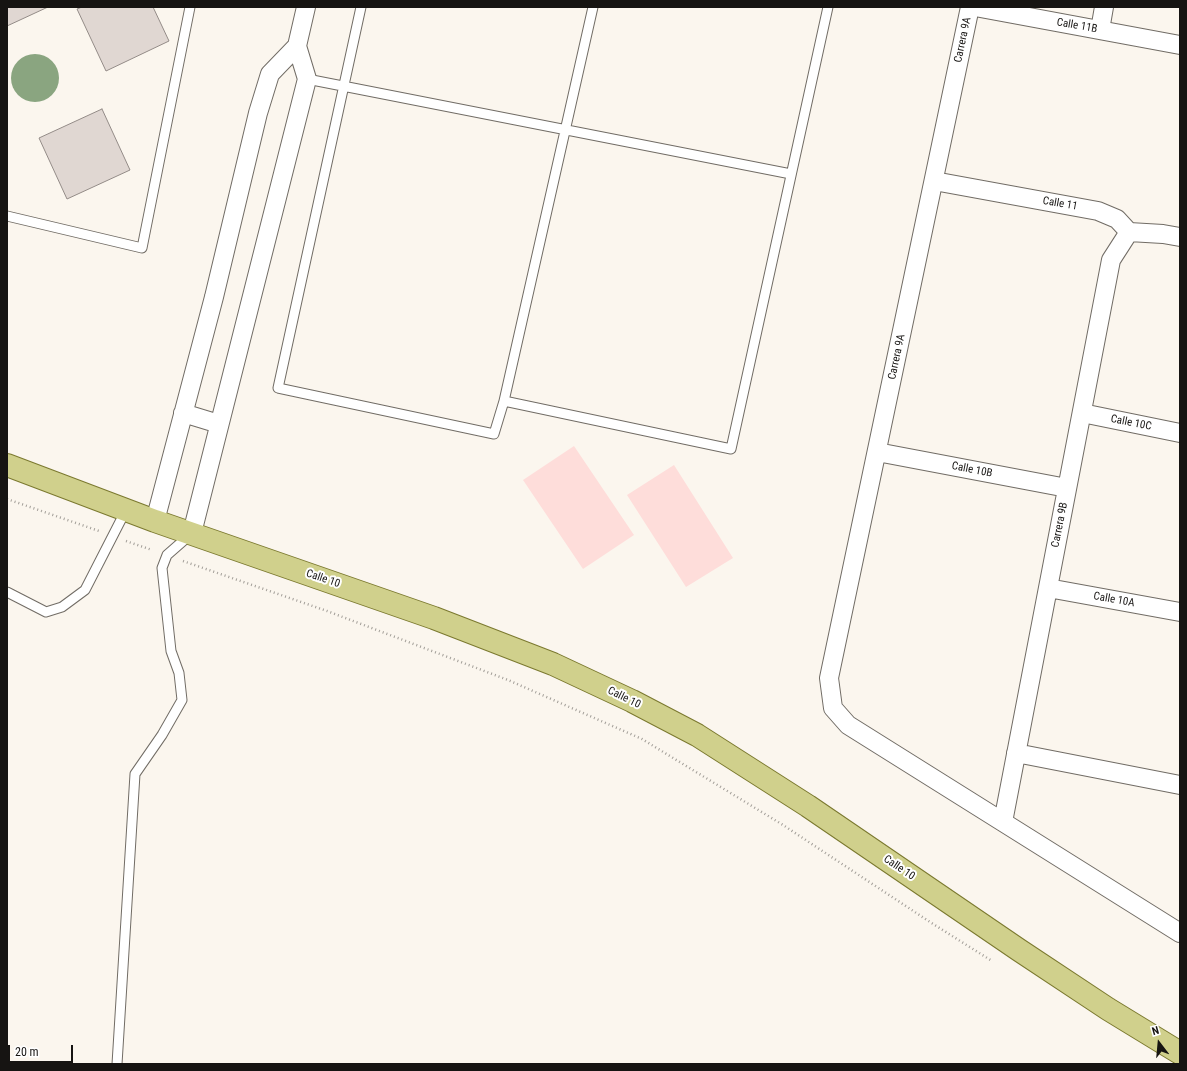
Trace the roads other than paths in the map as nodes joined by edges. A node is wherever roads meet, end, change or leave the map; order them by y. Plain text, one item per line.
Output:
1 (190, 7) edge
2 (306, 7) edge
3 (361, 7) edge
4 (593, 7) edge
5 (828, 7) edge
6 (970, 7) edge
7 (975, 7) edge
8 (1104, 7) edge
9 (1100, 30) junction
10 (1180, 45) edge
11 (297, 46) junction
12 (307, 79) junction
13 (344, 86) junction
14 (565, 130) junction
15 (791, 174) junction
16 (934, 181) junction
17 (7, 216) edge
18 (1129, 232) junction
19 (1180, 237) edge
20 (504, 401) junction
21 (183, 413) junction
22 (1082, 413) junction
23 (220, 424) junction
24 (1180, 433) edge
25 (877, 452) junction
26 (7, 465) edge
27 (1067, 488) junction
28 (126, 510) junction
29 (155, 521) junction
30 (192, 533) junction
31 (1048, 588) junction
32 (7, 592) edge
33 (1180, 612) edge
34 (1016, 753) junction
35 (1180, 785) edge
36 (1003, 822) junction
37 (1180, 933) edge
38 (1180, 1053) edge
39 (117, 1064) edge

1 - 17 lane
2 - 11 street
3 - 13 lane
4 - 14 lane
5 - 15 lane
6 - 16 street, Carrera 9A
7 - 9 street, Calle 11B
8 - 9 street
9 - 10 street, Calle 11B
11 - 12 street
11 - 21 street
12 - 13 lane
12 - 23 street
13 - 14 lane
13 - 20 lane
14 - 15 lane
14 - 20 lane
15 - 20 lane
16 - 18 street, Calle 11
16 - 25 street, Carrera 9A
18 - 19 street
18 - 22 street, Carrera 9B
21 - 23 street
21 - 29 street
22 - 24 street, Calle 10C
22 - 27 street, Carrera 9B
23 - 30 street
25 - 27 street, Calle 10B
25 - 36 street, Carrera 9A
26 - 28 main road, Calle 10
27 - 31 street, Carrera 9B
28 - 29 main road, Calle 10
28 - 32 lane
29 - 30 main road, Calle 10
30 - 38 main road, Calle 10
30 - 39 lane
31 - 33 street, Calle 10A
31 - 34 street, Carrera 9B
34 - 35 street
34 - 36 street, Carrera 9B
36 - 37 street

